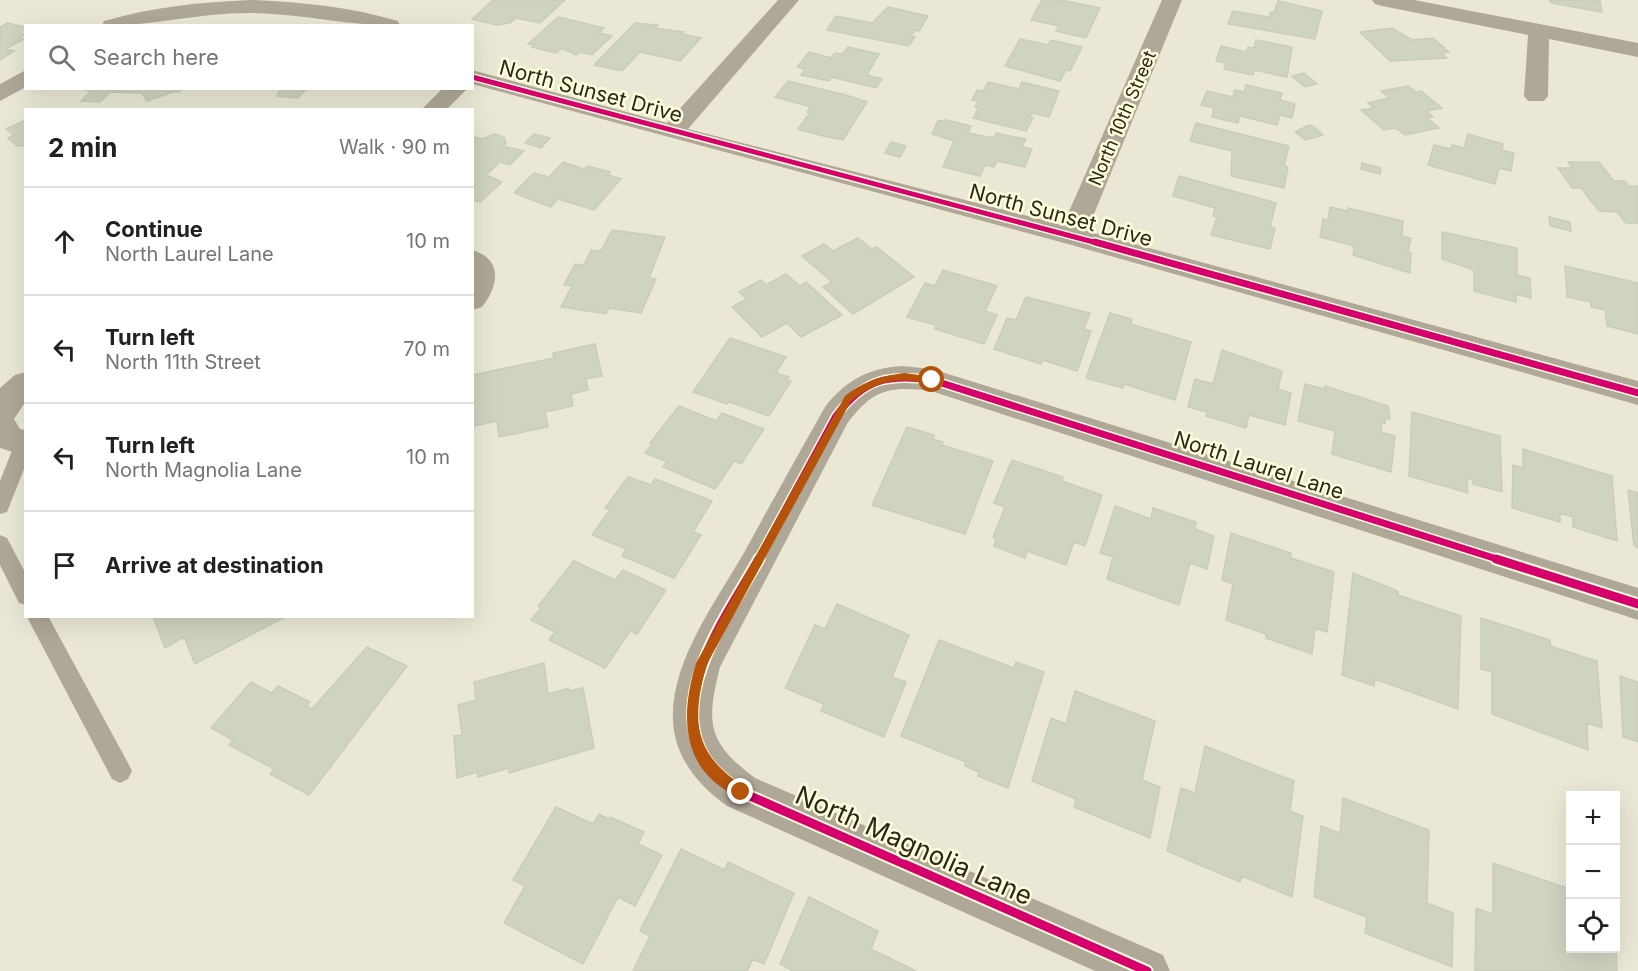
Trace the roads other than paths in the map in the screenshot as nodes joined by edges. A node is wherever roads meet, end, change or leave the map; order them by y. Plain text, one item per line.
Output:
1 (789, 0) edge
2 (1172, 0) edge
3 (1382, 0) edge
4 (119, 24) edge
5 (384, 24) edge
6 (1539, 30) junction
7 (1638, 50) edge
8 (24, 78) edge
9 (474, 78) edge
10 (455, 90) edge
11 (0, 94) edge
12 (1536, 96) dead end
13 (434, 108) edge
14 (672, 132) junction
15 (1072, 236) junction
16 (474, 261) edge
17 (474, 298) edge
18 (24, 385) edge
19 (1638, 393) edge
20 (0, 416) edge
21 (16, 436) edge
22 (0, 506) edge
23 (0, 544) edge
24 (24, 592) edge
25 (1638, 604) edge
26 (37, 618) edge
27 (691, 727) joint
28 (120, 771) dead end
29 (1147, 971) edge

1 - 14 street
2 - 15 street, North 10th Street
3 - 6 street
4 - 5 street
6 - 7 street
6 - 12 street
8 - 11 street
9 - 14 street, North Sunset Drive
10 - 13 street
14 - 15 street, North Sunset Drive
15 - 19 street, North Sunset Drive
16 - 17 street
18 - 20 street
21 - 22 lane
23 - 24 lane
25 - 27 street, North Laurel Lane
26 - 28 lane
27 - 29 street, North Magnolia Lane

